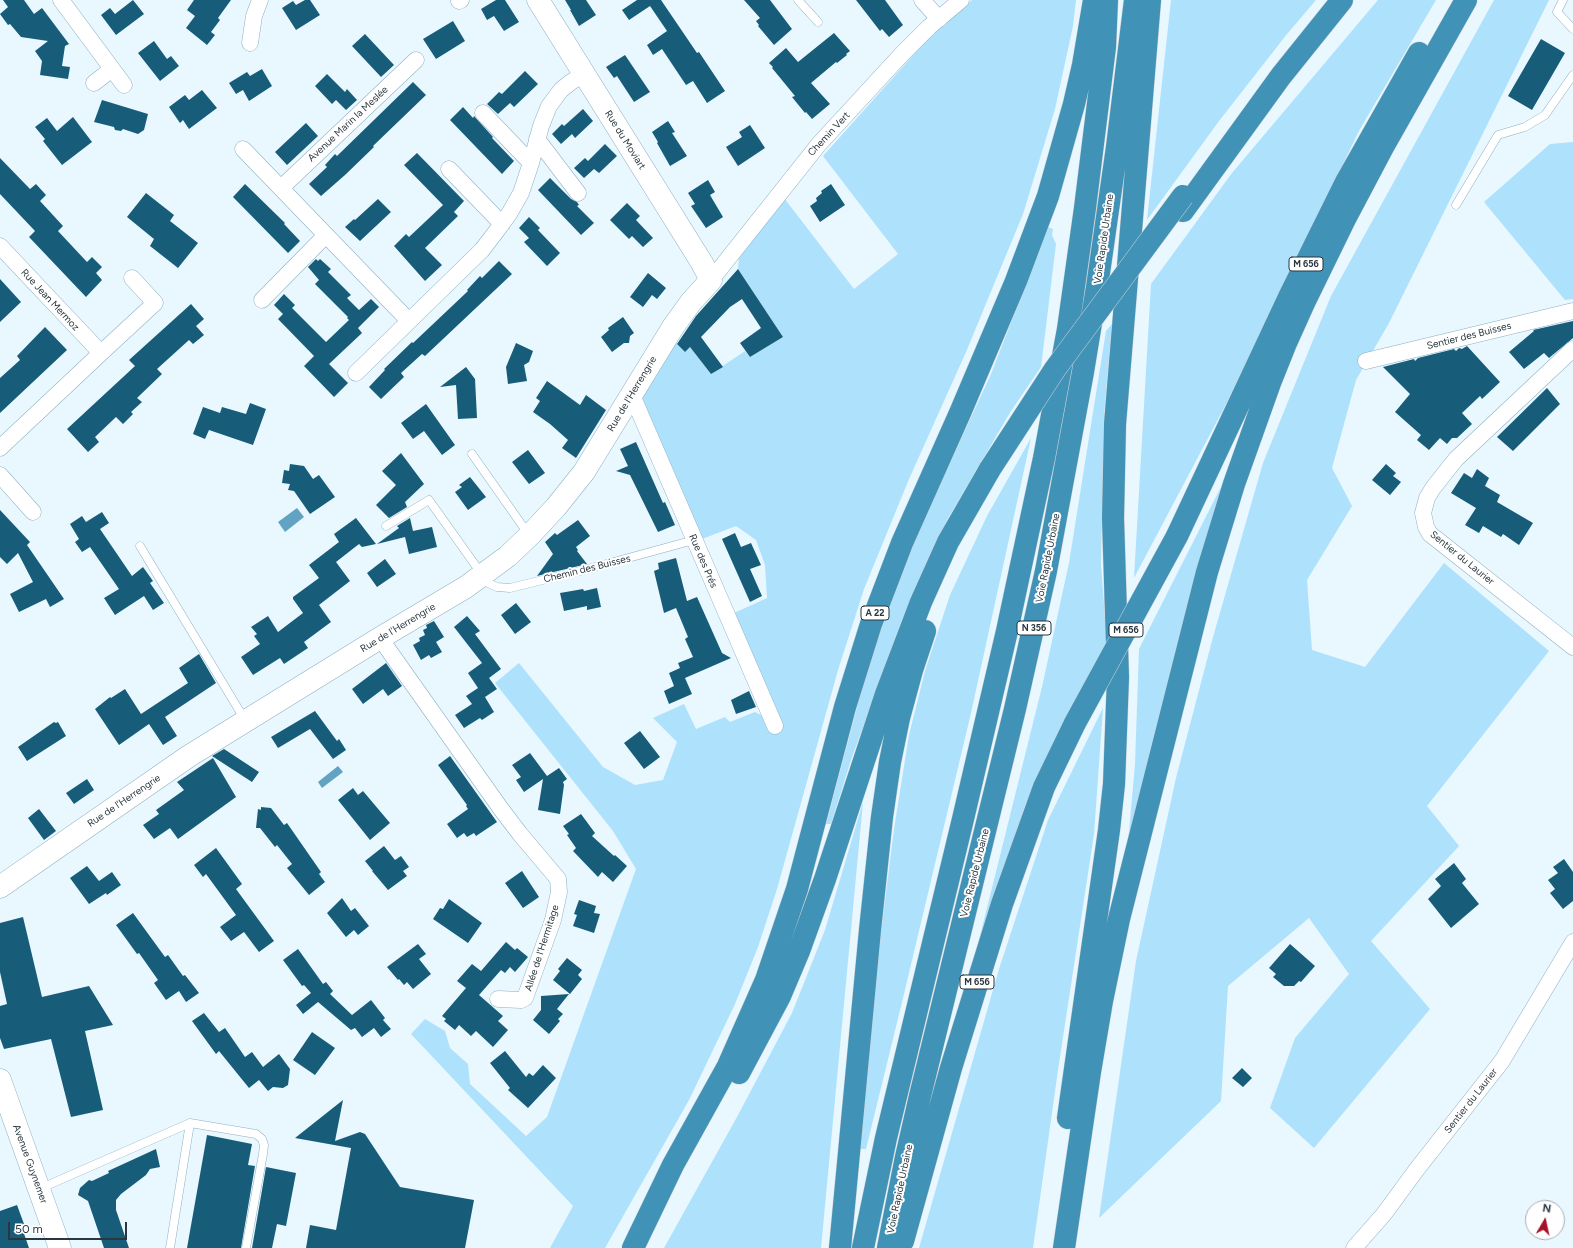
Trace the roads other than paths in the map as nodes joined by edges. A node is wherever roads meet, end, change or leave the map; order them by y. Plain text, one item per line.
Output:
1 (61, 0) edge
2 (260, 0) edge
3 (538, 0) edge
4 (798, 0) edge
5 (922, 0) edge
6 (961, 0) edge
7 (1094, 0) edge
8 (1107, 0) edge
9 (1135, 0) edge
10 (1150, 0) edge
11 (1331, 0) edge
12 (1342, 0) edge
13 (1450, 0) edge
14 (1466, 0) edge
15 (1563, 0) edge
16 (939, 19) junction
17 (818, 22) dead end
18 (1573, 29) edge
19 (250, 43) dead end
20 (416, 60) dead end
21 (112, 69) junction
22 (584, 74) junction
23 (1573, 75) edge
24 (94, 83) dead end
25 (124, 85) dead end
26 (482, 113) dead end
27 (537, 139) junction
28 (242, 148) dead end
29 (531, 163) junction
30 (449, 169) dead end
31 (281, 188) junction
32 (578, 193) dead end
33 (1183, 203) junction
34 (1456, 205) dead end
35 (502, 224) junction
36 (326, 235) junction
37 (0, 246) edge
38 (132, 278) dead end
39 (711, 280) junction
40 (262, 300) dead end
41 (1573, 311) edge
42 (409, 321) junction
43 (1573, 350) edge
44 (101, 353) junction
45 (1366, 361) dead end
46 (356, 373) dead end
47 (632, 395) junction
48 (0, 448) edge
49 (472, 454) dead end
50 (993, 471) junction
51 (0, 475) edge
52 (33, 512) dead end
53 (386, 526) dead end
54 (530, 535) junction
55 (694, 540) junction
56 (140, 546) dead end
57 (482, 576) junction
58 (380, 638) junction
59 (1573, 647) edge
60 (245, 721) junction
61 (775, 726) dead end
62 (0, 887) edge
63 (1573, 942) edge
64 (498, 998) dead end
65 (0, 1080) edge
66 (190, 1123) junction
67 (39, 1189) junction
68 (647, 1222) junction
69 (60, 1248) edge
70 (170, 1248) edge
71 (246, 1248) edge
72 (633, 1248) edge
73 (840, 1248) edge
74 (863, 1248) edge
75 (888, 1248) edge
76 (902, 1248) edge
77 (1052, 1248) edge
78 (1064, 1248) edge
79 (1354, 1248) edge

1 - 21 street
2 - 19 street
3 - 22 street, Rue du Moviart
4 - 17 lane
5 - 16 street
6 - 16 street, Chemin Vert
7 - 68 highway, A 22
8 - 74 highway, N 356
9 - 75 highway, Voie Rapide Urbaine / N 356
10 - 77 highway
11 - 33 highway
12 - 33 highway
13 - 76 highway, M 656, bridge
14 - 78 highway
15 - 18 lane
16 - 39 street, Chemin Vert
20 - 31 street, Avenue Marin la Meslée
21 - 24 street
21 - 25 street
22 - 27 street
22 - 39 street, Rue du Moviart
23 - 34 lane
26 - 29 street
27 - 29 street
27 - 32 street
28 - 31 street
29 - 35 street
30 - 35 street
31 - 36 street
33 - 50 highway, bridge
35 - 42 street
36 - 40 street
36 - 42 street
37 - 44 street, Rue Jean Mermoz
38 - 44 street
39 - 47 street, Rue de l'Herrengrie
41 - 45 street, Sentier des Buisses
42 - 46 street
43 - 59 street, Sentier du Laurier
44 - 48 street
47 - 54 street, Rue de l'Herrengrie
47 - 55 street, Rue des Prés
49 - 54 lane
50 - 68 highway
50 - 73 highway
51 - 52 street
53 - 57 lane
54 - 57 street, Rue de l'Herrengrie
55 - 57 lane, Chemin des Buisses
55 - 61 street, Rue des Prés
56 - 60 lane
57 - 58 street, Rue de l'Herrengrie
58 - 60 street, Rue de l'Herrengrie
58 - 64 street, Allée de l'Hermitage
60 - 62 street, Rue de l'Herrengrie
63 - 79 street, Sentier du Laurier
65 - 67 street, Avenue Guynemer
66 - 67 lane
66 - 70 lane
66 - 71 lane
67 - 69 street, Avenue Guynemer
68 - 72 highway, A 22

